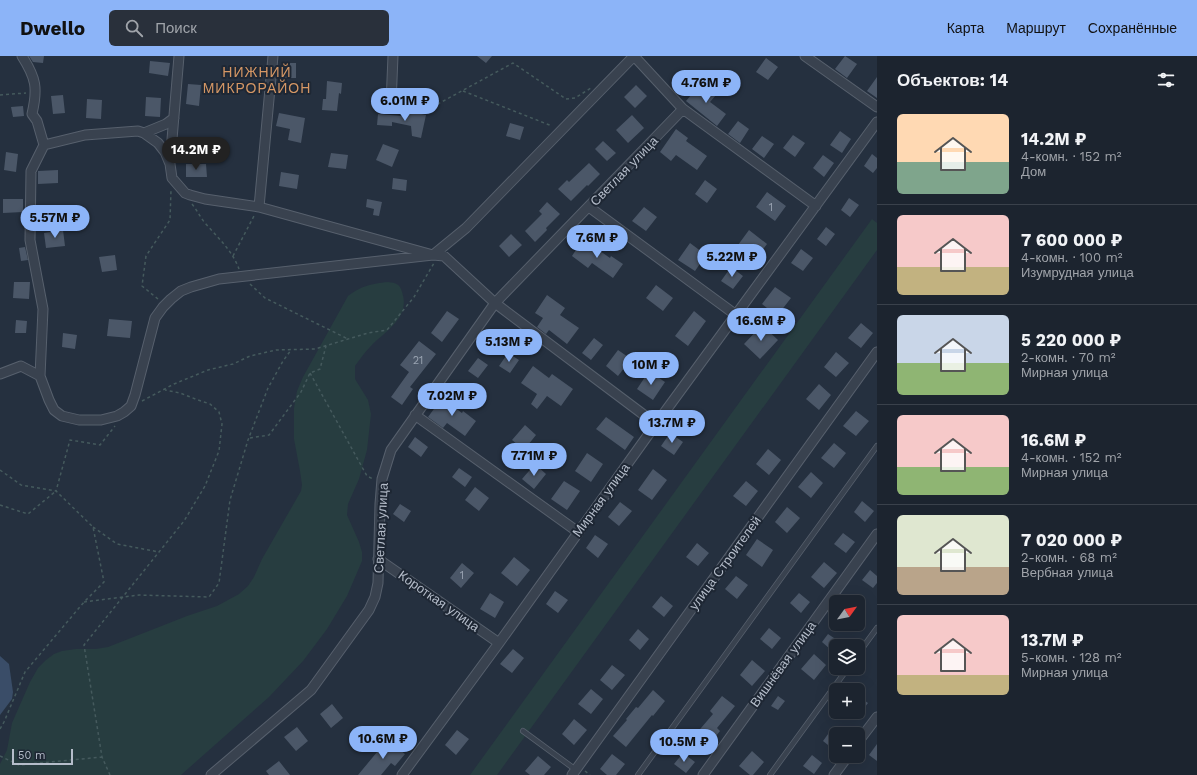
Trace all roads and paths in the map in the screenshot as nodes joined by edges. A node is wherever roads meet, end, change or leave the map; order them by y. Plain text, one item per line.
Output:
1 (22, 56) edge
2 (179, 56) edge
3 (273, 56) edge
4 (393, 56) edge
5 (634, 56) edge
6 (805, 56) edge
7 (601, 90) junction
8 (462, 91) junction
9 (35, 93) junction
10 (0, 95) edge
11 (391, 104) joint
12 (877, 107) edge
13 (682, 109) junction
14 (174, 118) junction
15 (877, 122) edge
16 (562, 130) junction
17 (144, 133) junction
18 (44, 146) junction
19 (170, 164) junction
20 (172, 178) junction
21 (185, 193) junction
22 (816, 206) junction
23 (259, 207) junction
24 (589, 207) junction
25 (436, 255) junction
26 (233, 256) junction
27 (242, 276) junction
28 (495, 303) junction
29 (165, 304) junction
30 (736, 315) junction
31 (348, 339) junction
32 (326, 346) junction
33 (291, 350) junction
34 (877, 352) edge
35 (310, 373) junction
36 (0, 374) edge
37 (40, 376) junction
38 (164, 390) junction
39 (131, 406) junction
40 (415, 415) junction
41 (117, 423) dead end
42 (656, 424) junction
43 (249, 438) junction
44 (877, 446) edge
45 (0, 470) edge
46 (382, 484) junction
47 (56, 491) junction
48 (0, 505) edge
49 (93, 527) junction
50 (578, 532) junction
51 (877, 534) edge
52 (159, 552) junction
53 (378, 559) junction
54 (123, 597) junction
55 (84, 602) junction
56 (877, 628) edge
57 (500, 643) junction
58 (865, 644) edge
59 (843, 675) edge
60 (877, 717) edge
61 (0, 730) edge
62 (523, 731) dead end
63 (865, 733) edge
64 (0, 756) edge
65 (102, 757) junction
66 (843, 763) edge
67 (574, 772) edge
68 (110, 775) edge
69 (211, 775) edge
70 (402, 775) edge
71 (638, 775) edge
72 (703, 775) edge
73 (770, 775) edge
74 (834, 775) edge

1 - 9 street
2 - 14 street
3 - 23 street
4 - 11 street
5 - 7 street
5 - 13 street
6 - 12 street
7 - 8 path
7 - 16 street
8 - 11 path
8 - 16 path
9 - 10 path
9 - 18 street
13 - 22 street
13 - 24 street, Светлая улица
14 - 17 street
14 - 19 street
15 - 22 street, Мирная улица
16 - 25 street
17 - 18 street
17 - 19 street
18 - 37 street
19 - 20 street
20 - 21 street
20 - 29 path
21 - 23 street
21 - 26 path
22 - 30 street, Мирная улица
23 - 25 street
23 - 26 path
24 - 28 street, Светлая улица
24 - 30 street
25 - 27 street
25 - 28 street
25 - 31 path
26 - 27 path
27 - 29 street
27 - 31 path
28 - 40 street, Светлая улица
28 - 42 street
29 - 39 street
30 - 42 street, Мирная улица
31 - 32 path
32 - 33 path
32 - 35 path
33 - 38 path
33 - 43 path
34 - 67 street, улица Строителей
35 - 43 path
35 - 46 path
36 - 37 street
37 - 39 street
38 - 39 path
38 - 52 path
40 - 46 street, Светлая улица
40 - 50 street
41 - 47 path
42 - 50 street, Мирная улица
43 - 54 path
44 - 71 lane
45 - 47 path
46 - 53 street, Светлая улица
47 - 48 path
47 - 49 path
49 - 52 path
49 - 55 path
50 - 57 street, Мирная улица
51 - 72 street, Вишнёвая улица
52 - 54 path
53 - 57 street, Короткая улица
53 - 69 street, Светлая улица
54 - 55 path
54 - 65 path
55 - 61 path
56 - 58 lane
57 - 70 street, Мирная улица
59 - 73 lane
60 - 63 street
62 - 67 lane
64 - 65 path
65 - 68 path
66 - 74 street

